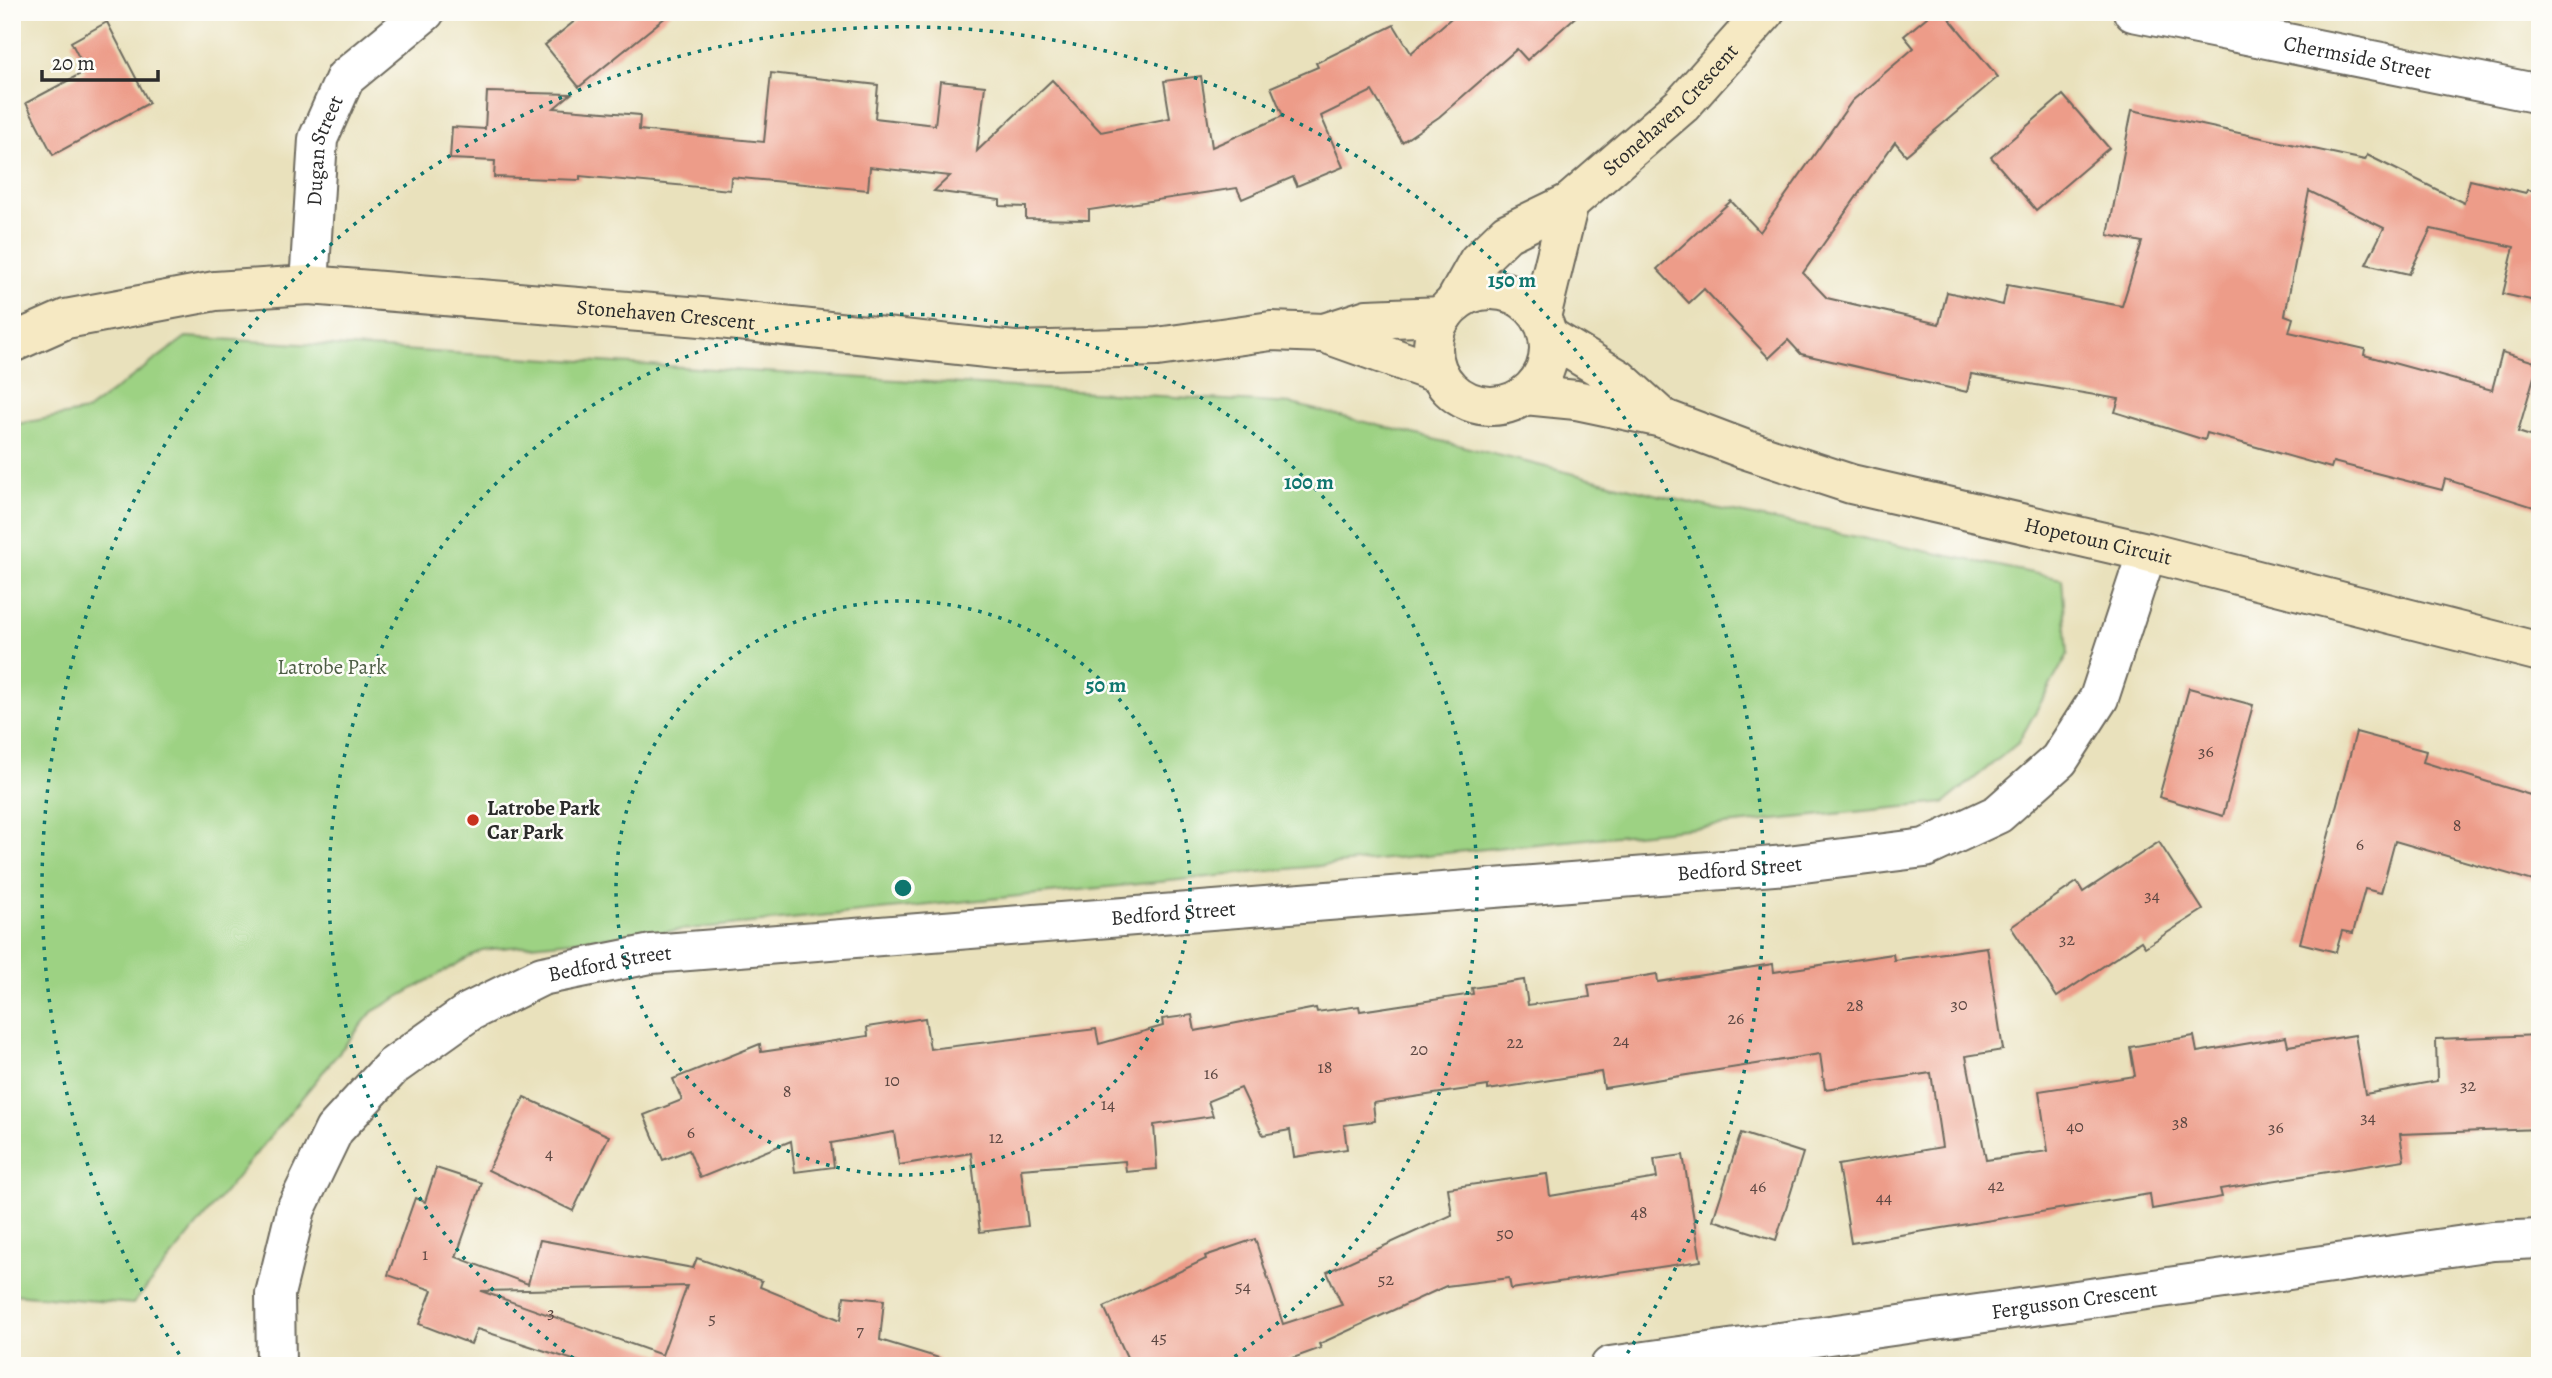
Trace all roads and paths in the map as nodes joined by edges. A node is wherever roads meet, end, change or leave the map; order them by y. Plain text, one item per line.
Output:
1 (425, 12) edge
2 (1765, 12) edge
3 (2133, 12) edge
4 (2540, 94) edge
5 (1569, 203) junction
6 (309, 285) junction
7 (1449, 309) junction
8 (1545, 327) junction
9 (1324, 333) junction
10 (12, 343) edge
11 (1439, 374) junction
12 (1525, 395) junction
13 (1662, 418) junction
14 (2147, 552) junction
15 (2540, 652) edge
16 (2540, 1239) edge
17 (276, 1366) edge
18 (1610, 1366) edge

1 - 6 street, Dugan Street
2 - 5 main road, Stonehaven Crescent
3 - 4 street, Chermside Street
5 - 7 main road, Stonehaven Crescent
5 - 8 main road
6 - 9 main road, Stonehaven Crescent
6 - 10 main road, Stonehaven Crescent
7 - 8 main road
7 - 9 main road, Stonehaven Crescent
7 - 11 main road
8 - 12 main road
8 - 13 main road, Hopetoun Circuit
9 - 11 main road, Stonehaven Crescent
11 - 12 main road
12 - 13 main road, Hopetoun Circuit
13 - 14 main road, Hopetoun Circuit
14 - 15 main road, Hopetoun Circuit
14 - 17 street, Bedford Street
16 - 18 street, Fergusson Crescent

